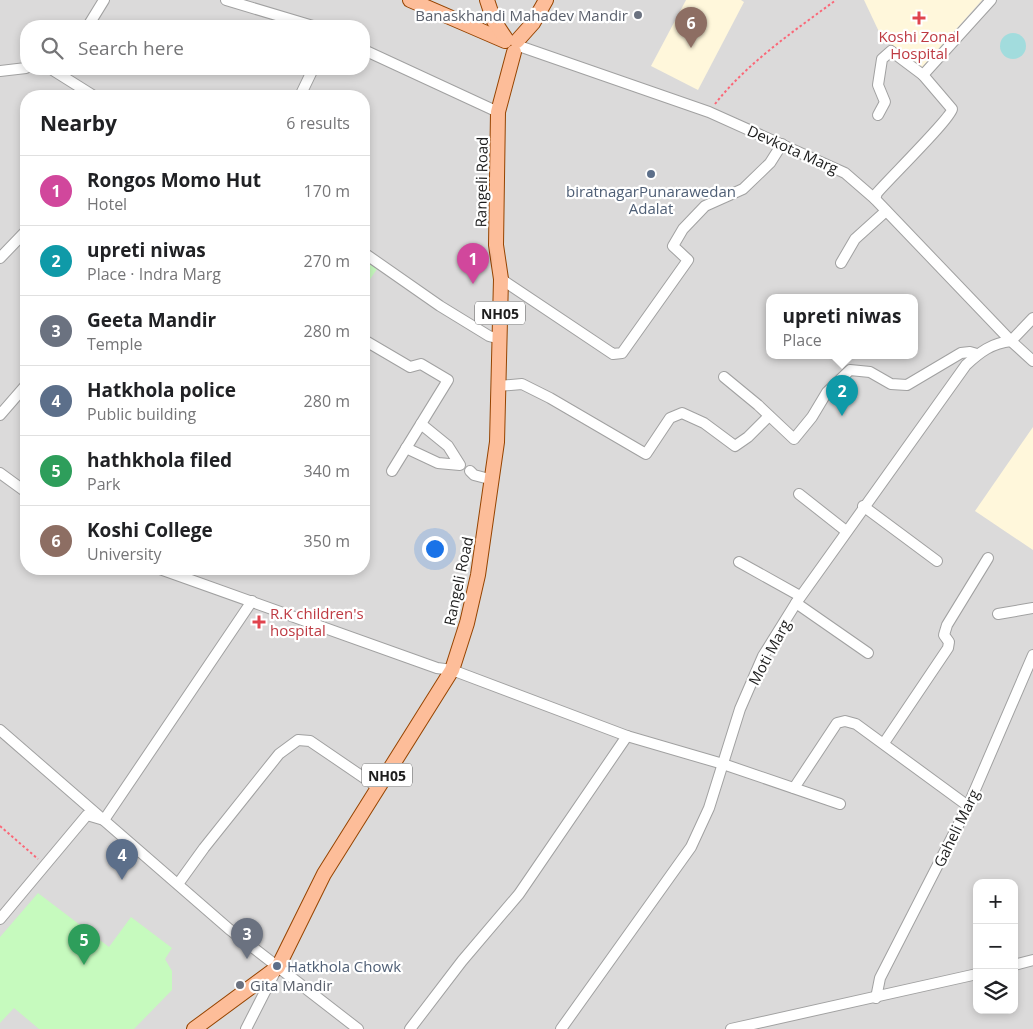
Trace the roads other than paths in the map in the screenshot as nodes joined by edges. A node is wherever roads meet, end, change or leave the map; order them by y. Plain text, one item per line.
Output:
1 (104, 0) edge
2 (226, 0) edge
3 (410, 0) edge
4 (487, 0) edge
5 (546, 0) edge
6 (991, 0) edge
7 (92, 20) edge
8 (293, 20) edge
9 (512, 44) junction
10 (370, 53) edge
11 (20, 69) edge
12 (0, 71) edge
13 (61, 75) edge
14 (310, 75) edge
15 (923, 75) junction
16 (84, 90) edge
17 (303, 90) edge
18 (498, 112) junction
19 (878, 115) dead end
20 (782, 144) junction
21 (875, 198) junction
22 (886, 210) junction
23 (20, 237) edge
24 (370, 256) edge
25 (0, 258) edge
26 (842, 263) dead end
27 (501, 279) junction
28 (1033, 318) edge
29 (500, 340) junction
30 (1011, 341) junction
31 (370, 344) edge
32 (977, 354) junction
33 (1033, 361) edge
34 (724, 377) dead end
35 (498, 386) junction
36 (20, 392) edge
37 (0, 415) edge
38 (770, 416) junction
39 (420, 424) junction
40 (406, 448) junction
41 (465, 468) junction
42 (392, 472) dead end
43 (0, 473) edge
44 (493, 480) junction
45 (20, 488) edge
46 (799, 494) dead end
47 (864, 506) junction
48 (846, 530) junction
49 (988, 558) dead end
50 (937, 561) dead end
51 (740, 562) dead end
52 (177, 575) edge
53 (798, 599) junction
54 (252, 602) junction
55 (1033, 608) edge
56 (998, 614) dead end
57 (868, 653) dead end
58 (1033, 655) edge
59 (452, 670) junction
60 (0, 730) edge
61 (627, 736) junction
62 (884, 743) junction
63 (723, 764) junction
64 (378, 788) junction
65 (794, 788) junction
66 (840, 804) dead end
67 (968, 806) junction
68 (104, 820) junction
69 (178, 884) junction
70 (0, 919) edge
71 (1033, 960) edge
72 (1018, 964) edge
73 (278, 967) junction
74 (973, 975) edge
75 (876, 998) junction
76 (194, 1029) edge
77 (246, 1029) edge
78 (358, 1029) edge
79 (410, 1029) edge
80 (561, 1029) edge
81 (731, 1029) edge

1 - 7 street
2 - 8 street
3 - 9 main road
4 - 9 main road
5 - 9 main road, Rangeli Road
6 - 15 street
9 - 18 main road, Rangeli Road / NH05
9 - 20 street, Devkota Marg
10 - 18 street
11 - 12 street
13 - 16 street
14 - 17 street
15 - 19 street
15 - 21 street
18 - 27 main road, Rangeli Road / NH05
20 - 21 street, Devkota Marg
20 - 27 street
21 - 22 street, Devkota Marg
22 - 26 street
22 - 30 street, Devkota Marg
23 - 25 street
24 - 29 street
27 - 29 main road, Rangeli Road / NH05
28 - 30 street
29 - 35 main road, Rangeli Road / NH05
30 - 32 street, Moti Marg
30 - 33 street
31 - 39 street
32 - 38 street
32 - 47 street, Moti Marg
34 - 38 street
35 - 38 street
35 - 44 main road, Rangeli Road / NH05
36 - 37 street
39 - 40 street
39 - 41 street
40 - 41 street
40 - 42 street
41 - 44 street
43 - 45 street
44 - 59 main road, Rangeli Road / NH05
46 - 48 street
47 - 48 street, Moti Marg
47 - 50 street
48 - 53 street, Moti Marg
49 - 62 street
51 - 53 street
52 - 54 street
53 - 57 street
53 - 63 street, Moti Marg
54 - 59 street
54 - 68 street
55 - 56 street
58 - 67 street, Gaheli Marg
59 - 61 street
59 - 64 main road, Rangeli Road / NH05
60 - 68 street
61 - 63 street
61 - 79 street
62 - 65 street
62 - 67 street
63 - 65 street
63 - 80 street, Moti Marg
64 - 69 street
64 - 73 main road, Rangeli Road / NH05
65 - 66 street
67 - 75 street, Gaheli Marg
68 - 69 street
68 - 70 street
69 - 73 street
71 - 72 street
73 - 76 main road, Rangeli Road / NH05
73 - 77 street
73 - 78 street
74 - 75 street
75 - 81 street

